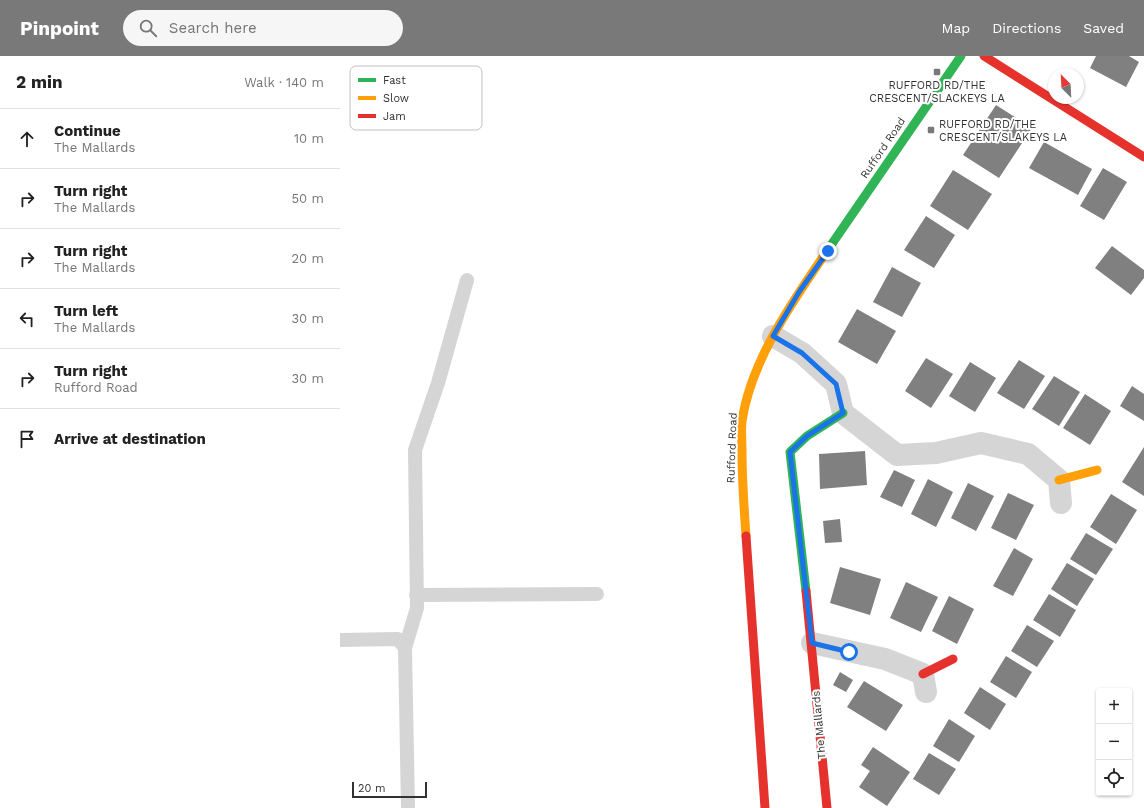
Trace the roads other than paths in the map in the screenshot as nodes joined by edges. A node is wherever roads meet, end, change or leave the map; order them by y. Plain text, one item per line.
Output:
1 (961, 56) edge
2 (984, 56) edge
3 (1144, 157) edge
4 (467, 280) dead end
5 (773, 336) junction
6 (843, 413) junction
7 (1097, 470) dead end
8 (1059, 480) junction
9 (1061, 503) dead end
10 (598, 594) dead end
11 (416, 595) junction
12 (340, 640) edge
13 (812, 643) junction
14 (405, 648) junction
15 (953, 660) dead end
16 (924, 683) joint
17 (408, 808) edge
18 (765, 808) edge
19 (827, 808) edge

1 - 5 main road, Rufford Road
2 - 3 main road
4 - 11 lane
5 - 6 street
5 - 18 main road, Rufford Road
6 - 8 street
6 - 13 main road, The Mallards
7 - 8 main road
8 - 9 street
10 - 11 lane
11 - 14 lane
12 - 14 lane
13 - 16 street
13 - 19 main road, The Mallards
14 - 17 lane
15 - 16 main road

